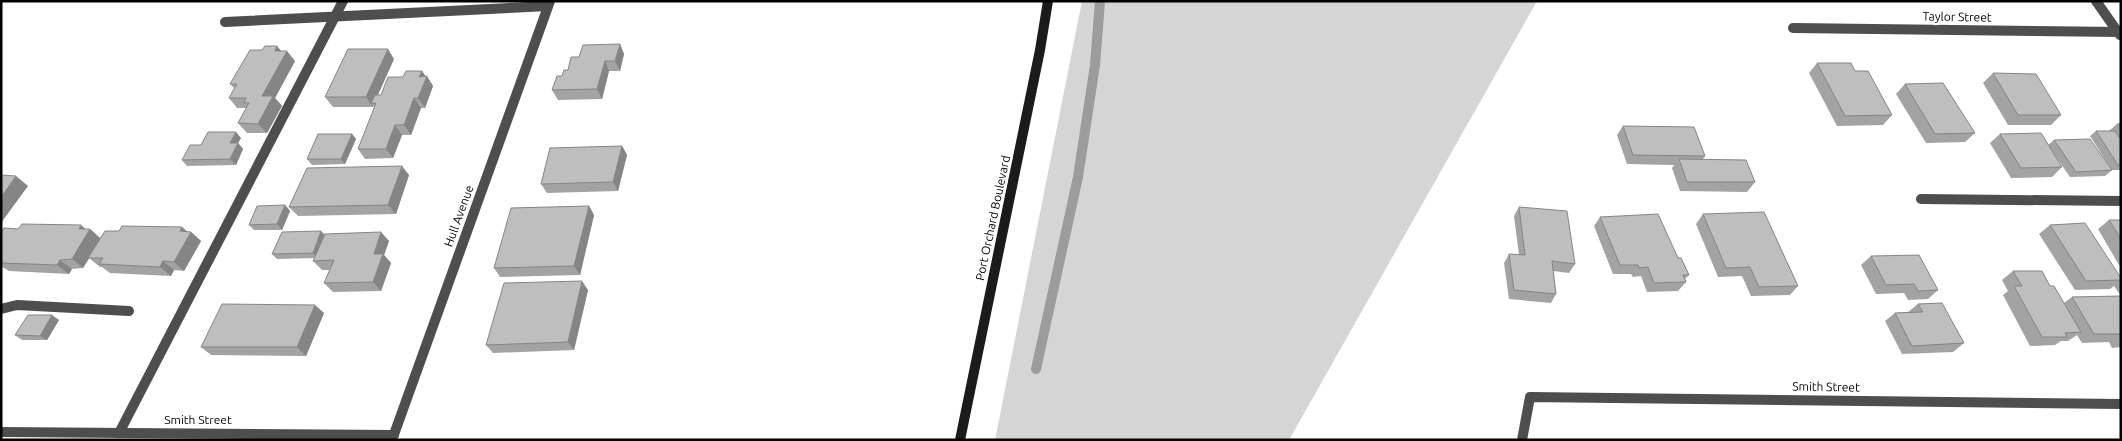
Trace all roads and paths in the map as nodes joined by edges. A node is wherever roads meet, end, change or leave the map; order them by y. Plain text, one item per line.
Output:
1 (343, 1) edge
2 (1048, 1) edge
3 (2096, 1) edge
4 (549, 4) edge
5 (336, 16) junction
6 (225, 22) dead end
7 (1793, 28) dead end
8 (2120, 33) edge
9 (1921, 199) dead end
10 (2121, 201) edge
11 (1, 310) edge
12 (129, 311) dead end
13 (2121, 404) edge
14 (1, 432) edge
15 (124, 435) edge
16 (393, 437) edge
17 (960, 440) edge
18 (1522, 440) edge

1 - 5 street
2 - 17 main road, Port Orchard Boulevard
3 - 8 street
4 - 5 street
4 - 16 street, Hull Avenue
5 - 6 street
5 - 15 street
7 - 8 street, Taylor Street
9 - 10 street
11 - 12 street
13 - 18 street, Smith Street
14 - 15 street, Smith Street
15 - 16 street, Smith Street

